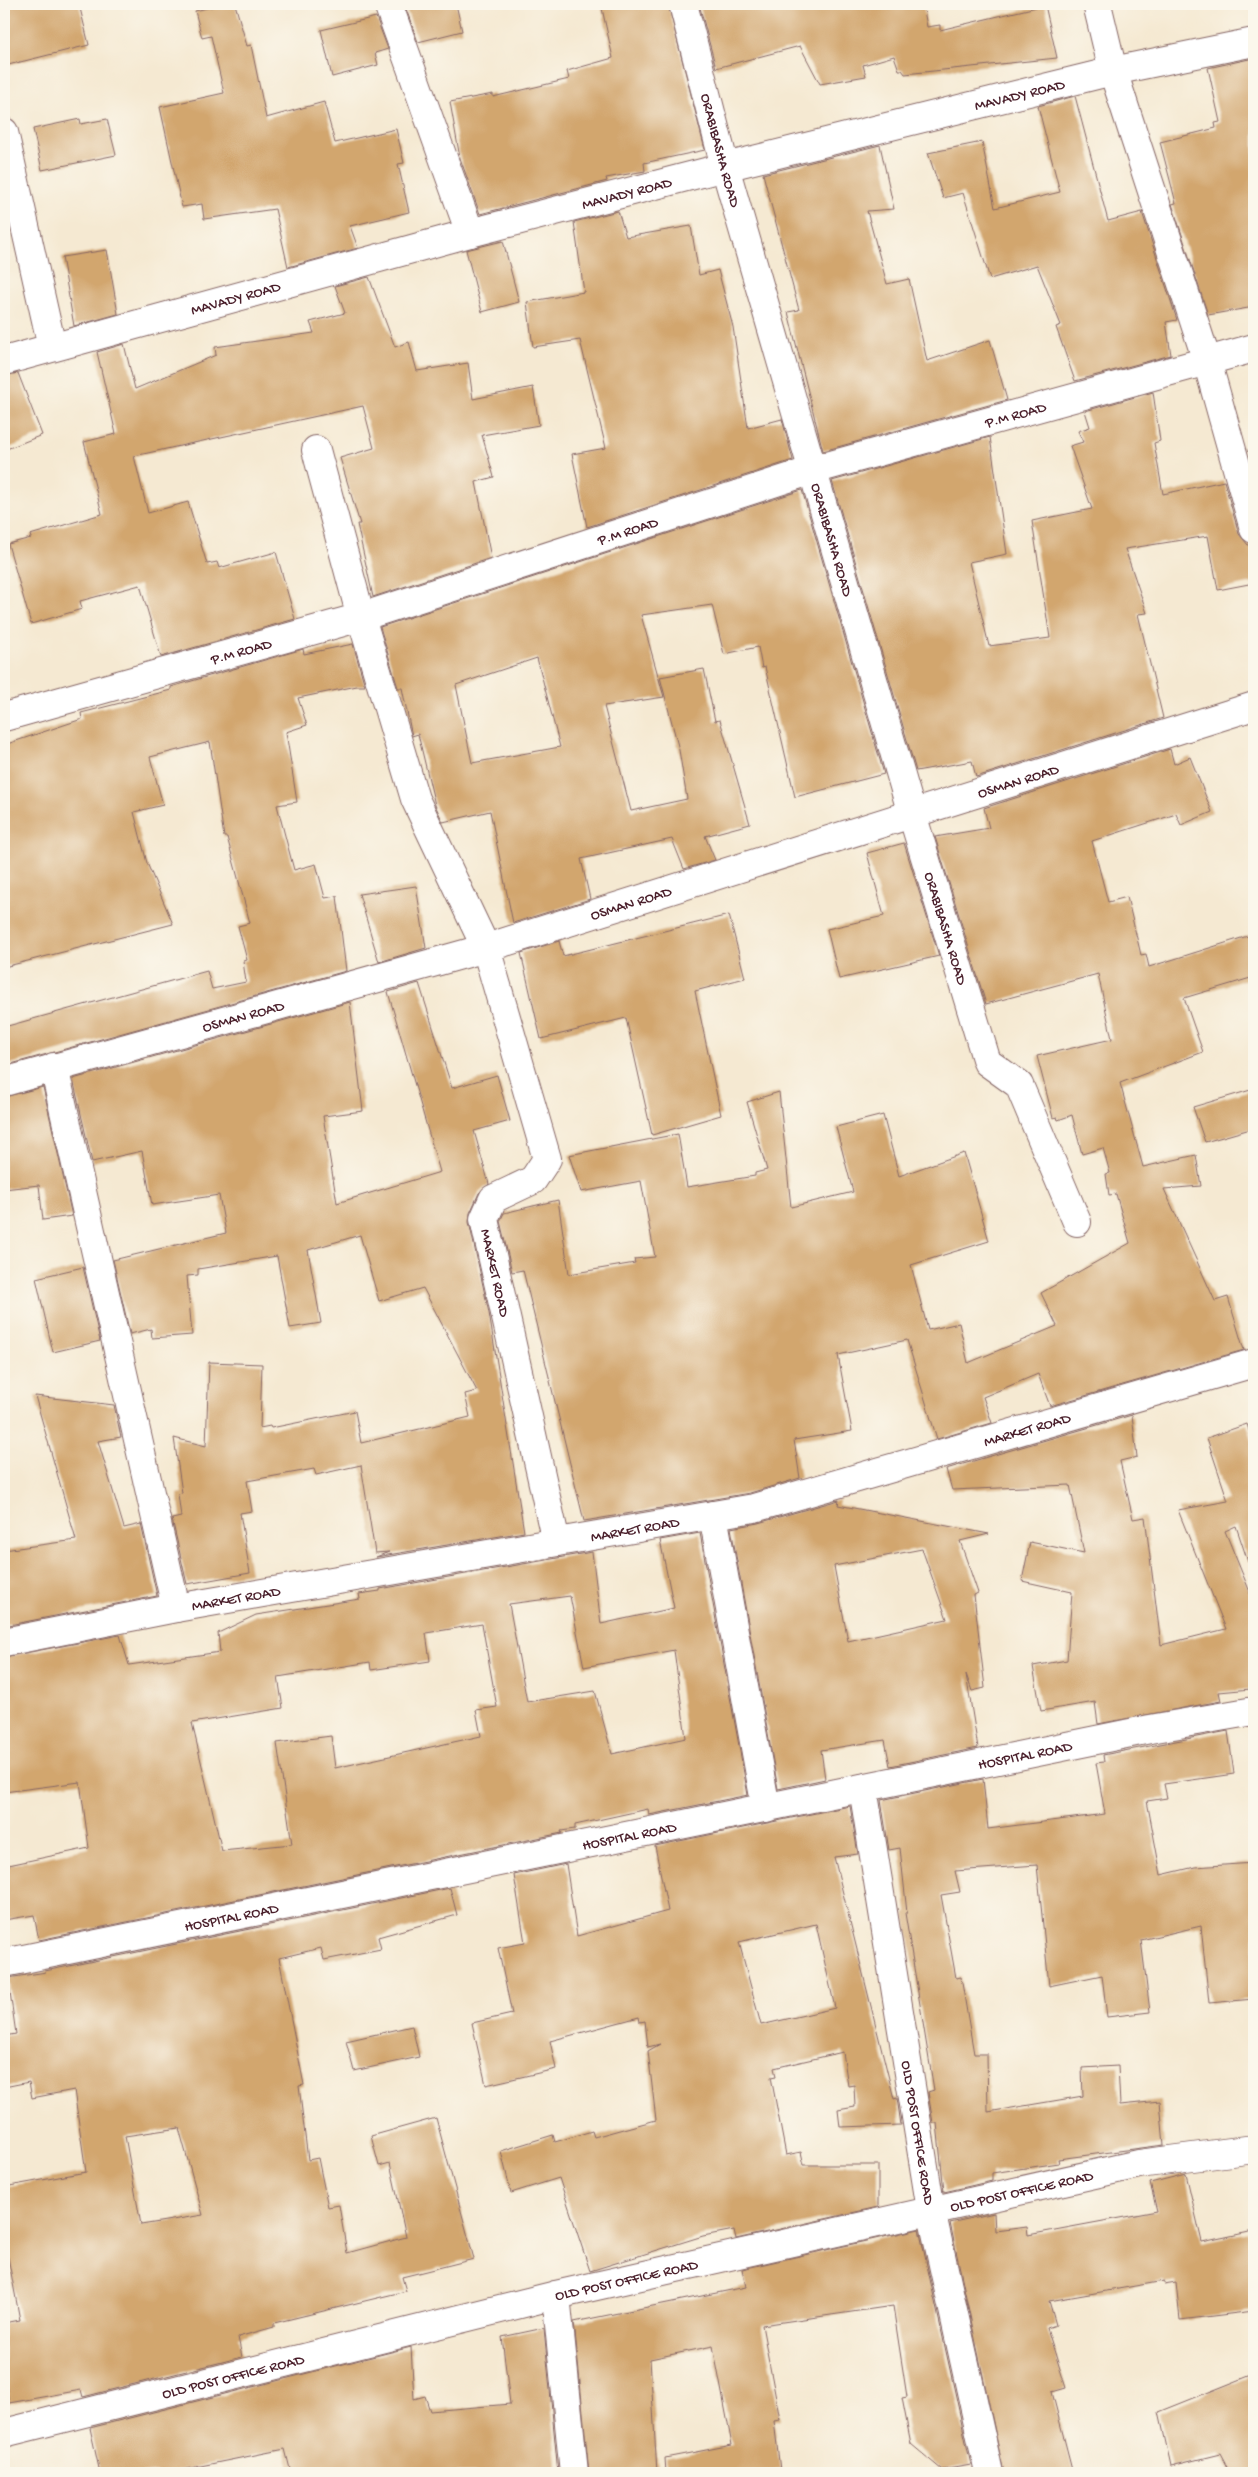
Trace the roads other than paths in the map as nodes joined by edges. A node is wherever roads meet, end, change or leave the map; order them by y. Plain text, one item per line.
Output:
1 (388, 4) edge
2 (683, 4) edge
3 (1097, 4) edge
4 (1254, 42) edge
5 (1112, 70) junction
6 (4, 132) edge
7 (725, 167) junction
8 (470, 233) junction
9 (52, 348) junction
10 (1254, 348) edge
11 (4, 361) edge
12 (1206, 361) junction
13 (316, 450) dead end
14 (813, 470) junction
15 (1254, 529) edge
16 (361, 617) junction
17 (1254, 706) edge
18 (4, 717) edge
19 (912, 814) junction
20 (486, 948) junction
21 (54, 1067) junction
22 (4, 1082) edge
23 (1077, 1222) dead end
24 (1254, 1363) edge
25 (713, 1515) junction
26 (556, 1542) junction
27 (176, 1608) junction
28 (4, 1642) edge
29 (1254, 1712) edge
30 (863, 1788) junction
31 (766, 1808) junction
32 (4, 1963) edge
33 (1254, 2149) edge
34 (931, 2210) junction
35 (556, 2295) junction
36 (4, 2433) edge
37 (574, 2473) edge
38 (989, 2473) edge

1 - 8 street
2 - 7 street, ORABIBASHA ROAD
3 - 5 street
4 - 5 street, MAVADY ROAD
5 - 7 street, MAVADY ROAD
5 - 12 street
6 - 9 street
7 - 8 street, MAVADY ROAD
7 - 14 street, ORABIBASHA ROAD
8 - 9 street, MAVADY ROAD
9 - 11 street, MAVADY ROAD
10 - 12 street, P.M ROAD
12 - 14 street, P.M ROAD
12 - 15 street
13 - 16 street, MARKET ROAD
14 - 16 street, P.M ROAD
14 - 19 street, ORABIBASHA ROAD
16 - 18 street, P.M ROAD
16 - 20 street, MARKET ROAD
17 - 19 street, OSMAN ROAD
19 - 20 street, OSMAN ROAD
19 - 23 street, ORABIBASHA ROAD
20 - 21 street, OSMAN ROAD
20 - 26 street, MARKET ROAD
21 - 22 street, OSMAN ROAD
21 - 27 street
24 - 25 street, MARKET ROAD
25 - 26 street, MARKET ROAD
25 - 31 street
26 - 27 street, MARKET ROAD
27 - 28 street, MARKET ROAD
29 - 30 street, HOSPITAL ROAD
30 - 31 street, HOSPITAL ROAD
30 - 34 street, OLD POST OFFICE ROAD
31 - 32 street, HOSPITAL ROAD
33 - 34 street, OLD POST OFFICE ROAD
34 - 35 street, OLD POST OFFICE ROAD
34 - 38 street, OLD POST OFFICE ROAD
35 - 36 street, OLD POST OFFICE ROAD
35 - 37 street

